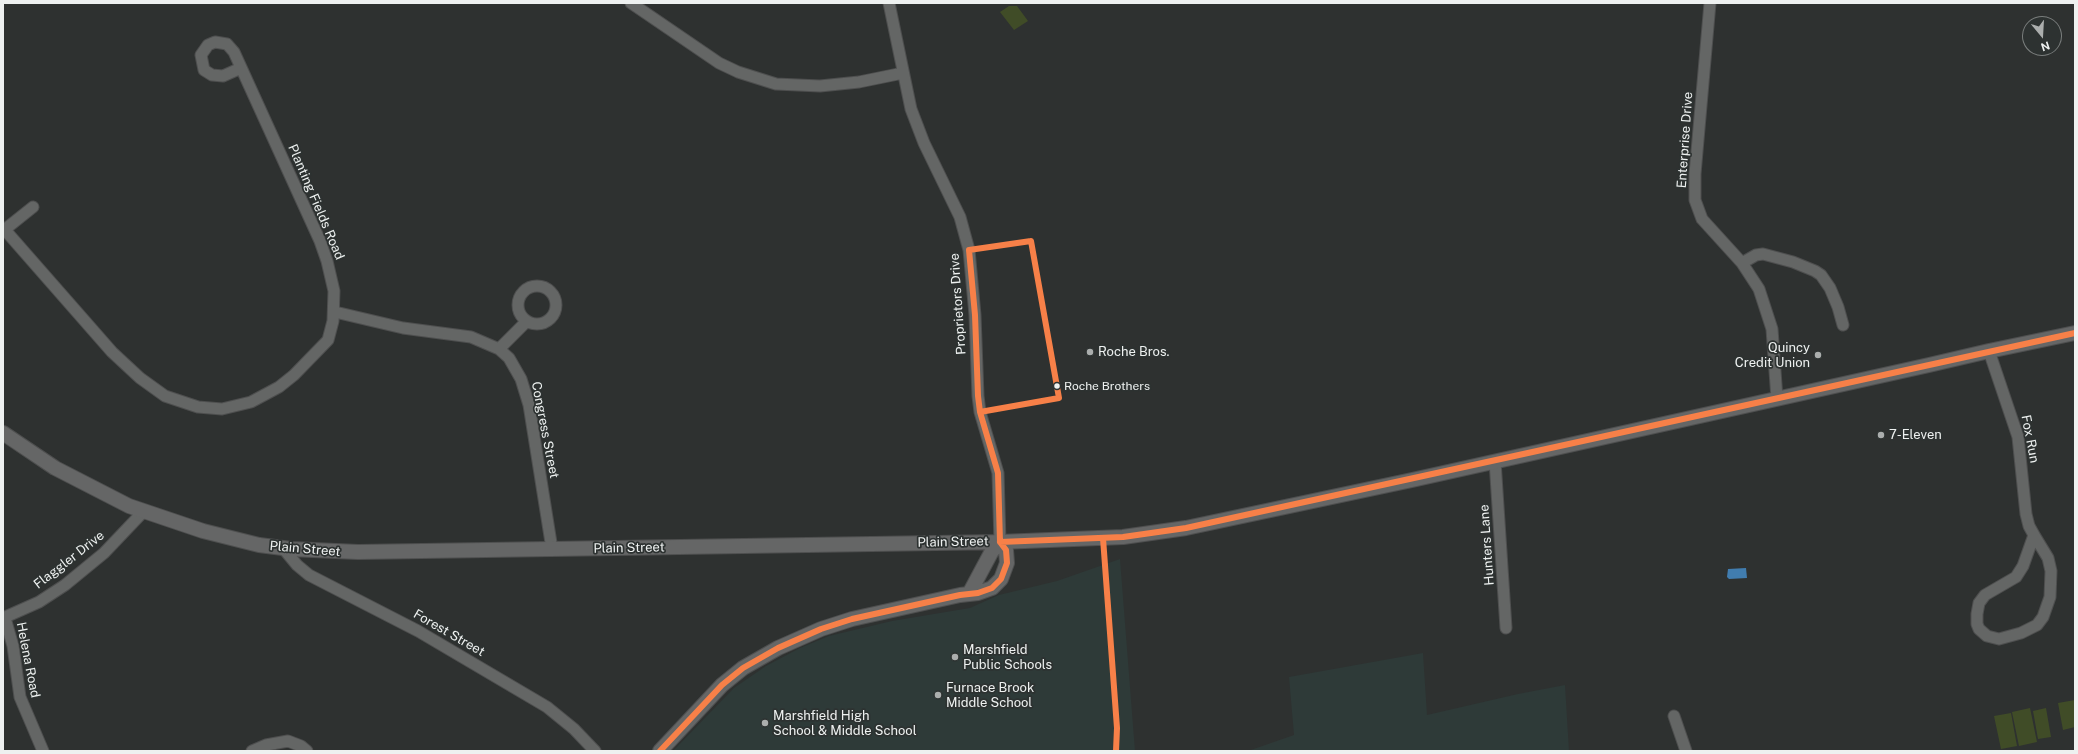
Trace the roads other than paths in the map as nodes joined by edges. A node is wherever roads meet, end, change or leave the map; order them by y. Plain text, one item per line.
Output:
1 (631, 3) edge
2 (889, 3) edge
3 (1710, 3) edge
4 (241, 68) dead end
5 (903, 73) junction
6 (32, 207) dead end
7 (4, 230) edge
8 (1742, 263) junction
9 (335, 312) junction
10 (527, 321) dead end
11 (1843, 325) dead end
12 (2075, 333) edge
13 (500, 349) junction
14 (1989, 350) junction
15 (1777, 399) junction
16 (3, 434) edge
17 (1495, 461) junction
18 (143, 512) junction
19 (2034, 535) junction
20 (1000, 542) junction
21 (283, 548) junction
22 (552, 549) junction
23 (969, 594) junction
24 (4, 618) edge
25 (1506, 628) dead end
26 (1674, 716) dead end
27 (44, 751) edge
28 (252, 751) edge
29 (307, 751) edge
30 (595, 751) edge
31 (660, 751) edge
32 (1686, 751) edge

1 - 5 street
2 - 5 street, Proprietors Drive
3 - 8 street, Enterprise Drive
4 - 9 street, Planting Fields Road
5 - 20 street, Proprietors Drive
6 - 7 street
7 - 9 street, Planting Fields Road
8 - 11 street
8 - 15 street, Enterprise Drive
9 - 13 street, Congress Street
10 - 13 street
12 - 14 main road, Plain Street
13 - 22 street, Congress Street
14 - 15 main road, Plain Street
14 - 19 street, Fox Run
15 - 17 main road, Plain Street
16 - 18 main road, Plain Street
17 - 20 main road, Plain Street
17 - 25 street, Hunters Lane
18 - 21 main road, Plain Street
18 - 24 street, Flaggler Drive
19 - 19 street, Fox Run
20 - 22 main road, Plain Street
20 - 23 main road
20 - 23 main road
21 - 22 main road, Plain Street
21 - 30 street, Forest Street
23 - 31 main road
24 - 27 street, Helena Road
26 - 32 street
28 - 29 street

